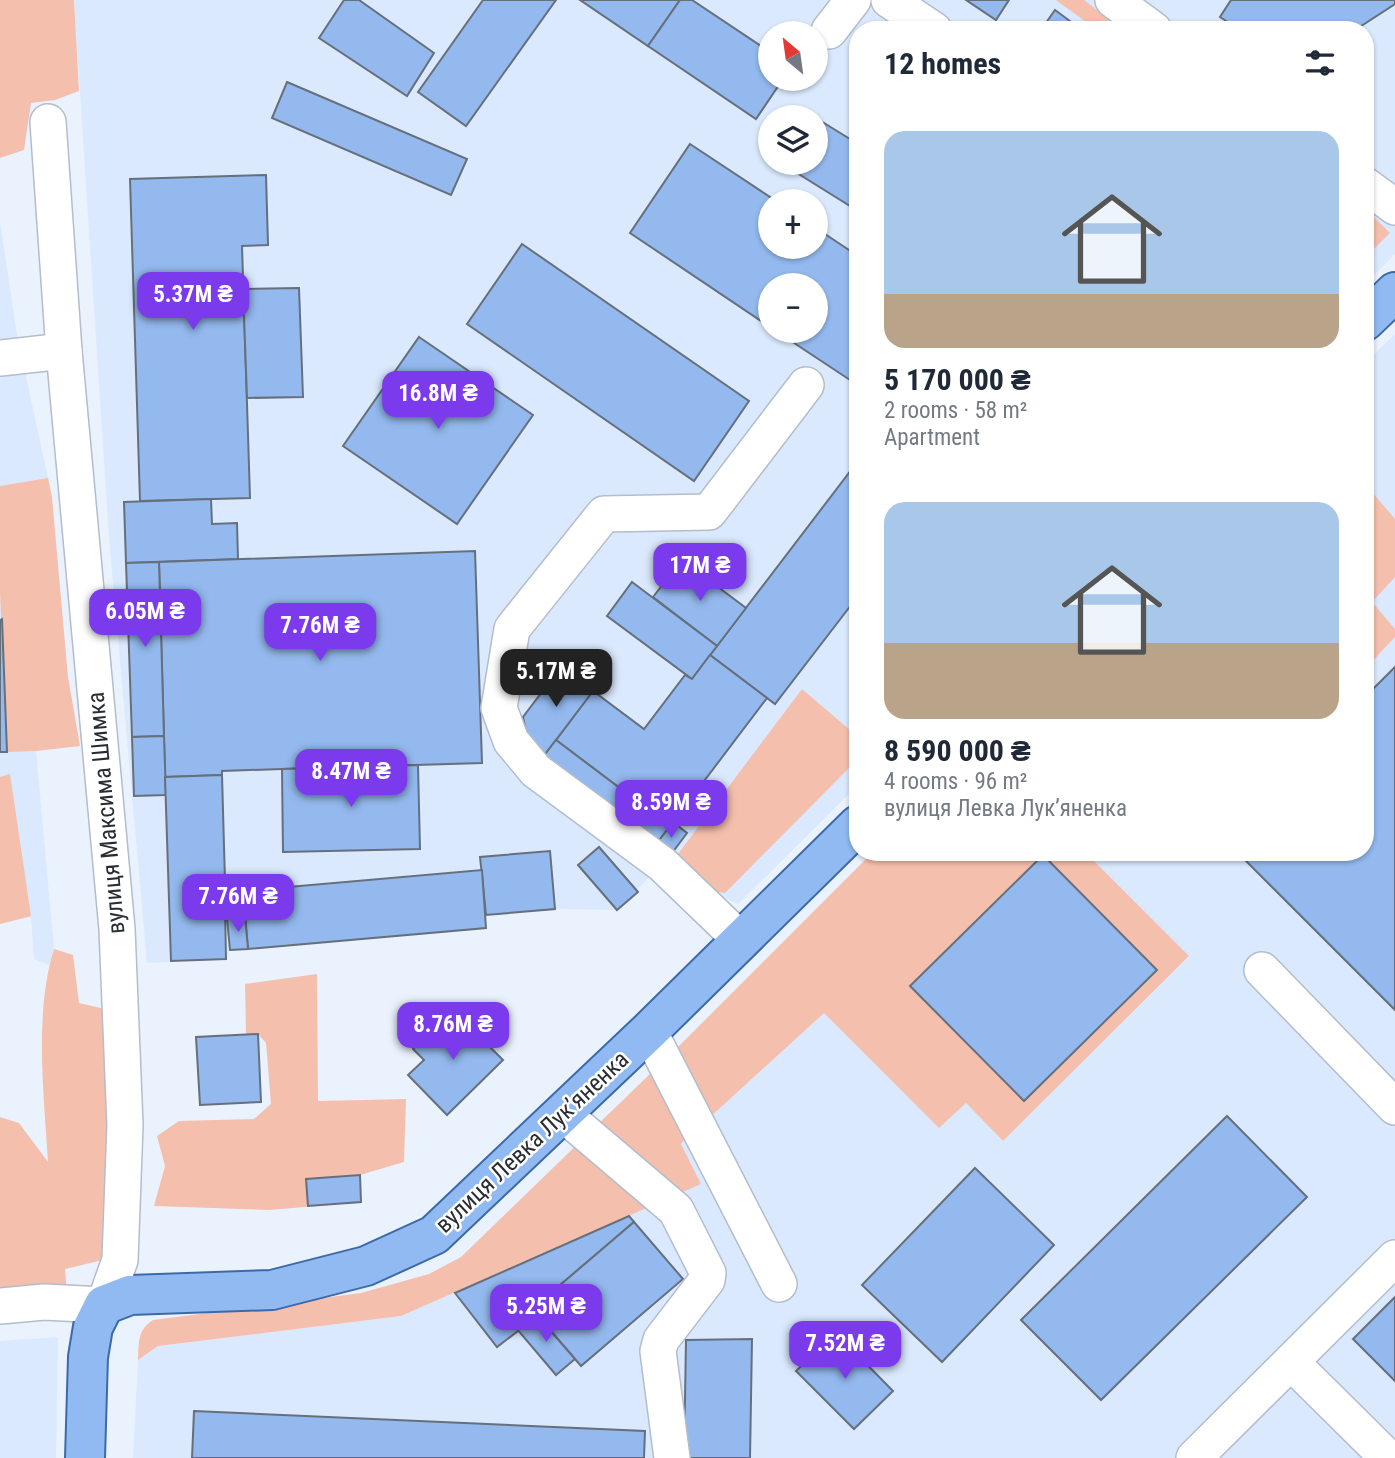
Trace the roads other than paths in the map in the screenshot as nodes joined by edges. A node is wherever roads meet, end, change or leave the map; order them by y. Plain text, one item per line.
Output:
1 (853, 0) edge
2 (889, 0) edge
3 (1112, 0) edge
4 (920, 21) edge
5 (1141, 21) edge
6 (829, 31) dead end
7 (48, 122) dead end
8 (1374, 192) edge
9 (1395, 207) edge
10 (1395, 292) edge
11 (1374, 312) edge
12 (64, 351) junction
13 (0, 358) edge
14 (806, 385) dead end
15 (849, 834) edge
16 (741, 940) junction
17 (1262, 970) dead end
18 (649, 1031) junction
19 (1395, 1107) edge
20 (562, 1113) junction
21 (1395, 1258) edge
22 (779, 1284) dead end
23 (104, 1305) junction
24 (0, 1306) edge
25 (1291, 1362) junction
26 (85, 1458) edge
27 (672, 1458) edge
28 (1194, 1458) edge
29 (1388, 1458) edge

1 - 6 street
2 - 4 street
3 - 5 street
7 - 12 street, вулиця Максима Шимка
8 - 9 street
10 - 11 main road
12 - 13 street
12 - 23 street, вулиця Максима Шимка
14 - 16 street
15 - 16 main road, вулиця Левка Лукʼяненка
16 - 18 main road, вулиця Левка Лукʼяненка
17 - 19 street
18 - 20 main road, вулиця Левка Лукʼяненка
18 - 22 street
20 - 23 main road, вулиця Левка Лукʼяненка
20 - 27 street
21 - 25 street
23 - 24 street, вулиця Левка Лукʼяненка
23 - 26 main road, вулиця Максима Шимка
25 - 28 street
25 - 29 street

